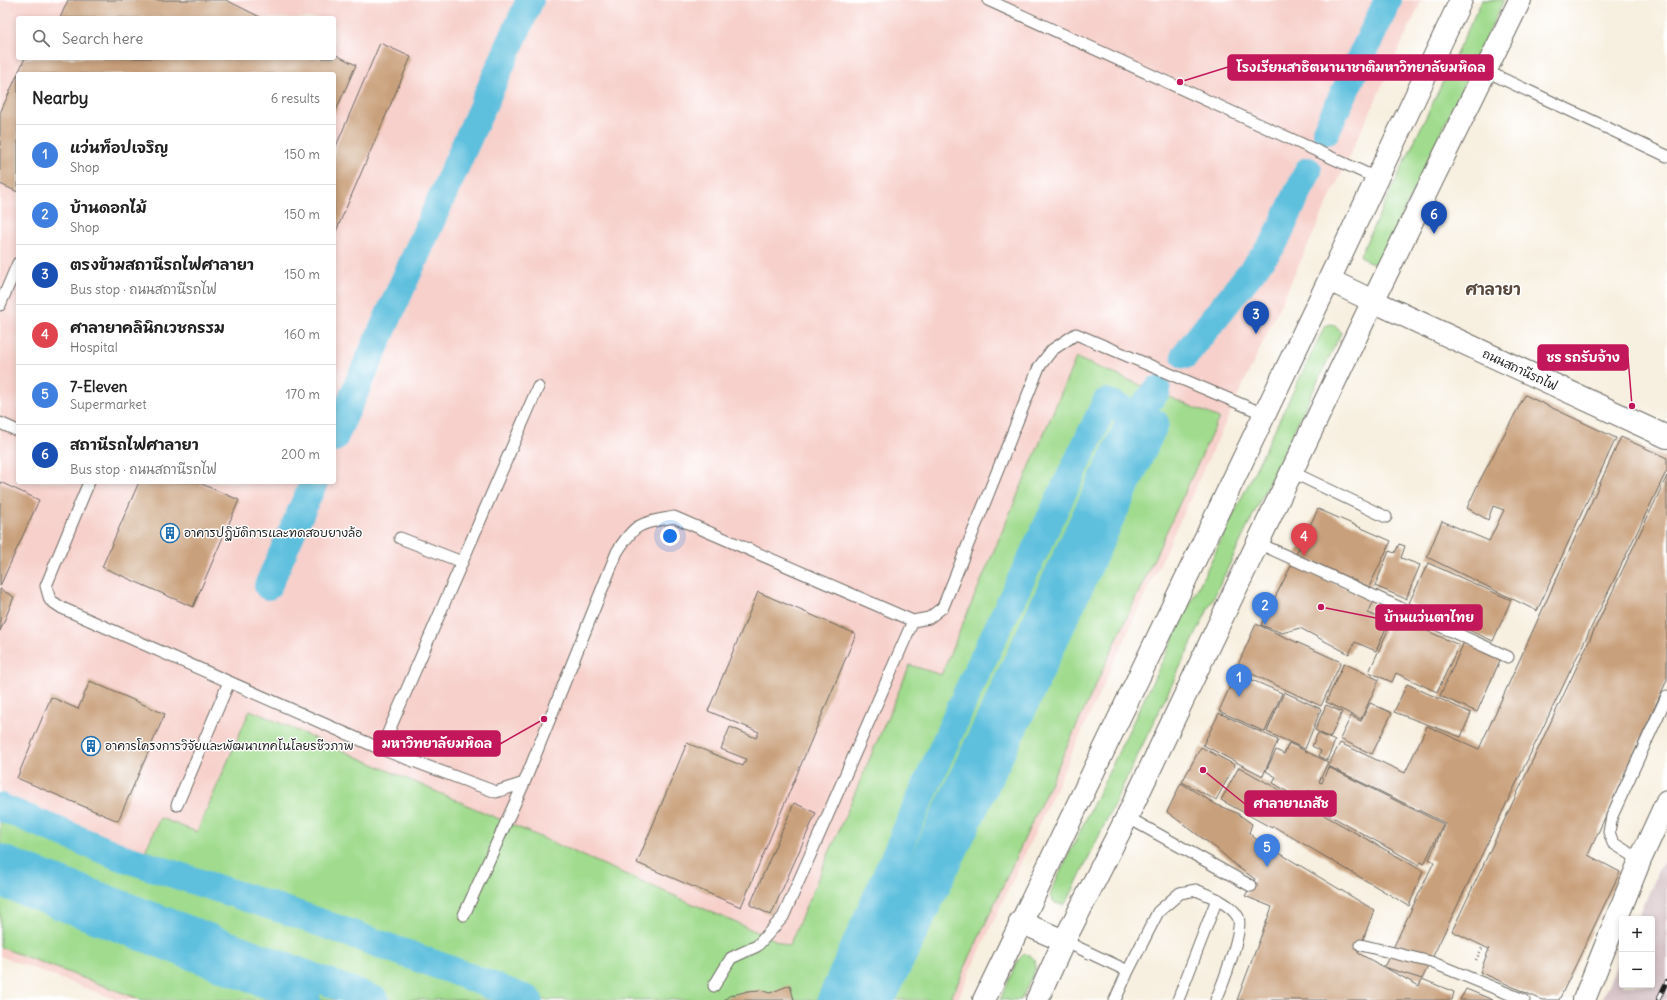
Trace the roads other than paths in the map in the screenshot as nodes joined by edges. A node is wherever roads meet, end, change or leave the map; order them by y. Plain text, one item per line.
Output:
1 (988, 0) edge
2 (1461, 0) edge
3 (1520, 0) edge
4 (1003, 3) edge
5 (1486, 70) junction
6 (1667, 156) edge
7 (1376, 178) junction
8 (16, 268) edge
9 (1329, 280) junction
10 (1373, 301) junction
11 (0, 305) edge
12 (538, 387) dead end
13 (1264, 414) junction
14 (0, 423) edge
15 (16, 430) edge
16 (1667, 437) edge
17 (1292, 472) junction
18 (89, 484) edge
19 (1386, 517) dead end
20 (400, 538) dead end
21 (1258, 543) junction
22 (462, 562) junction
23 (913, 621) junction
24 (1508, 657) dead end
25 (229, 682) junction
26 (1667, 696) edge
27 (381, 749) junction
28 (524, 783) junction
29 (1667, 801) edge
30 (177, 806) dead end
31 (1127, 817) junction
32 (1640, 860) junction
33 (1251, 886) dead end
34 (1217, 899) junction
35 (464, 915) dead end
36 (1020, 922) junction
37 (1064, 941) junction
38 (1361, 945) dead end
39 (1128, 971) junction
40 (714, 986) dead end
41 (984, 1000) edge
42 (1037, 1000) edge
43 (1116, 1000) edge
44 (1178, 1000) edge
45 (1216, 1000) edge
46 (1524, 1000) edge
47 (1584, 1000) edge

1 - 4 lane
2 - 7 main road
3 - 5 main road
4 - 7 lane
5 - 6 lane
5 - 10 main road
7 - 9 main road
8 - 11 lane
9 - 10 main road, ถนนสถานีรถไฟ
9 - 13 main road
10 - 16 main road, ถนนสถานีรถไฟ
10 - 17 main road
12 - 22 lane
13 - 23 lane
13 - 36 main road
14 - 15 lane
17 - 19 lane
17 - 21 main road
18 - 25 lane
20 - 22 lane
21 - 24 lane
21 - 31 main road
22 - 27 lane
23 - 28 lane
23 - 40 lane
25 - 27 lane
25 - 30 lane
26 - 32 lane
27 - 28 lane
28 - 35 lane
29 - 32 main road
31 - 33 lane
31 - 37 main road
32 - 47 main road
34 - 39 lane
34 - 44 lane
34 - 45 lane
36 - 37 main road
36 - 41 main road
37 - 39 lane
37 - 42 main road
38 - 46 lane
39 - 43 lane

